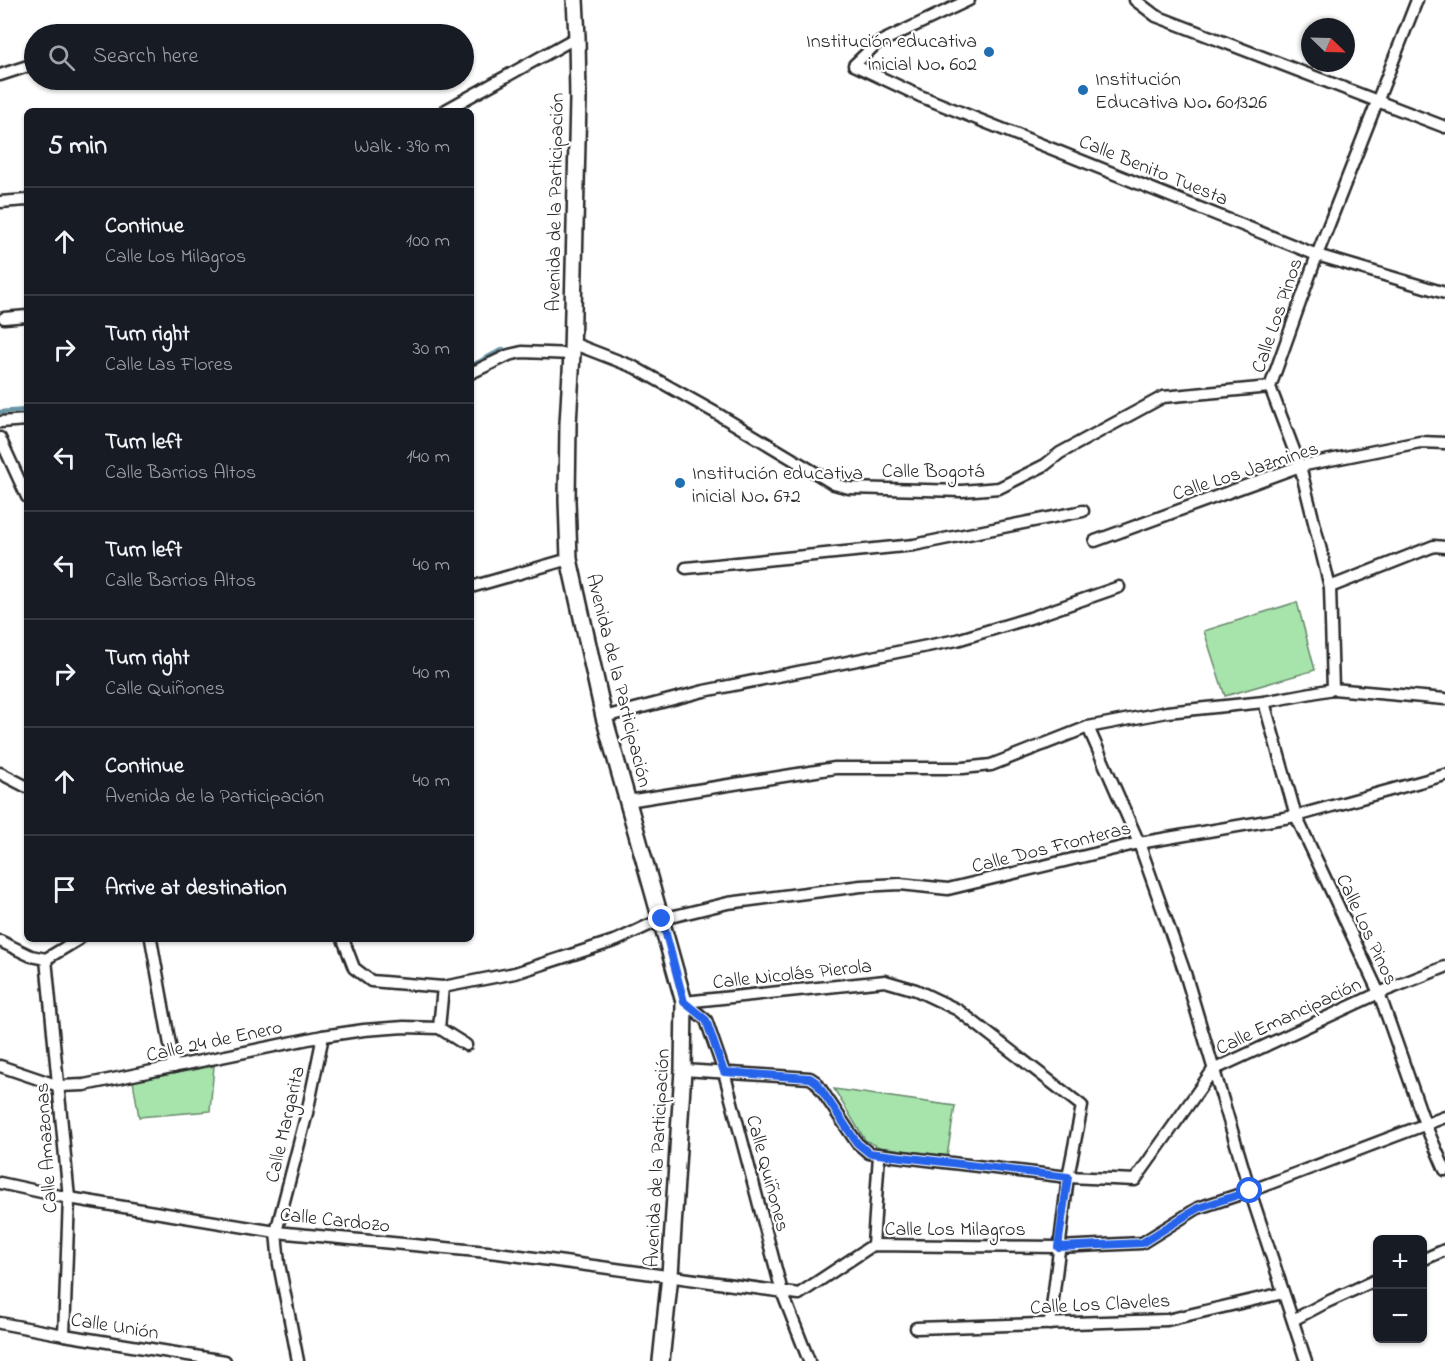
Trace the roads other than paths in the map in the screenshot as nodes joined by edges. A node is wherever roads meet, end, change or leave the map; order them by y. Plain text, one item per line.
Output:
1 (575, 0) edge
2 (969, 0) edge
3 (1135, 0) edge
4 (1418, 0) edge
5 (578, 37) junction
6 (24, 67) edge
7 (0, 75) edge
8 (1377, 103) junction
9 (449, 108) edge
10 (1445, 127) edge
11 (24, 200) edge
12 (0, 202) edge
13 (1317, 255) junction
14 (1445, 292) edge
15 (24, 316) edge
16 (4, 318) dead end
17 (572, 349) junction
18 (474, 372) edge
19 (1270, 387) junction
20 (24, 420) edge
21 (0, 422) edge
22 (0, 438) edge
23 (1445, 443) edge
24 (1300, 466) junction
25 (24, 490) edge
26 (1083, 511) dead end
27 (1095, 541) dead end
28 (1445, 547) edge
29 (569, 559) junction
30 (686, 568) dead end
31 (474, 586) edge
32 (1119, 587) dead end
33 (1330, 587) junction
34 (1333, 689) junction
35 (1445, 699) edge
36 (1264, 702) junction
37 (604, 717) junction
38 (1088, 727) junction
39 (0, 773) edge
40 (1445, 776) edge
41 (24, 785) edge
42 (628, 801) junction
43 (1296, 816) junction
44 (1139, 843) junction
45 (662, 919) junction
46 (0, 941) edge
47 (74, 942) edge
48 (152, 942) edge
49 (344, 942) edge
50 (46, 959) junction
51 (1445, 967) edge
52 (443, 987) junction
53 (1379, 993) junction
54 (684, 1002) junction
55 (439, 1028) junction
56 (323, 1036) junction
57 (466, 1045) dead end
58 (0, 1066) edge
59 (174, 1067) junction
60 (683, 1070) junction
61 (1213, 1070) junction
62 (724, 1072) junction
63 (59, 1086) junction
64 (1445, 1117) edge
65 (1425, 1124) junction
66 (879, 1155) junction
67 (1445, 1170) edge
68 (1068, 1177) junction
69 (0, 1183) edge
70 (1250, 1191) junction
71 (69, 1198) junction
72 (276, 1232) junction
73 (873, 1245) junction
74 (1058, 1247) junction
75 (1445, 1250) edge
76 (1427, 1258) edge
77 (670, 1275) junction
78 (1373, 1282) edge
79 (782, 1292) junction
80 (1283, 1293) junction
81 (1293, 1320) junction
82 (0, 1323) edge
83 (1050, 1324) junction
84 (916, 1328) dead end
85 (64, 1335) junction
86 (170, 1357) edge
87 (225, 1361) edge
88 (298, 1361) edge
89 (661, 1361) edge
90 (809, 1361) edge
91 (1306, 1361) edge

1 - 5 main road, Avenida de la Participación
2 - 13 street, Calle Benito Tuesta
3 - 8 street
4 - 8 street, Calle Los Pinos
5 - 9 street
5 - 17 main road, Avenida de la Participación
6 - 7 street
8 - 10 street
8 - 13 street, Calle Los Pinos
11 - 12 street
13 - 14 street, Calle Benito Tuesta
13 - 19 street, Calle Los Pinos
15 - 16 street
17 - 18 street, Calle Bogotá
17 - 19 street, Calle Bogotá
17 - 29 main road, Avenida de la Participación
19 - 24 street, Calle Los Pinos
20 - 21 street
22 - 25 street
23 - 24 street, Calle Los Jazmines
24 - 27 street, Calle Los Jazmines
24 - 33 street, Calle Los Pinos
26 - 30 street
28 - 33 street
29 - 31 street
29 - 37 main road, Avenida de la Participación
32 - 37 street
33 - 34 street, Calle Los Pinos
34 - 35 street
34 - 36 street
36 - 38 street
36 - 43 street, Calle Los Pinos
37 - 42 main road, Avenida de la Participación
38 - 42 street
38 - 44 street
39 - 41 street
40 - 43 street, Calle Dos Fronteras
42 - 45 main road, Avenida de la Participación
43 - 44 street, Calle Dos Fronteras
43 - 53 street, Calle Los Pinos
44 - 45 street, Calle Dos Fronteras
44 - 61 street
45 - 52 street
45 - 54 main road, Avenida de la Participación
46 - 50 street
47 - 50 street
48 - 59 street
49 - 52 street
50 - 63 street, Calle Amazonas
51 - 53 street, Calle Emancipación
52 - 55 street
53 - 61 street, Calle Emancipación
53 - 65 street, Calle Los Pinos
54 - 60 main road, Avenida de la Participación
54 - 62 street, Calle Quiñones
54 - 68 street, Calle Nicolás Pierola
55 - 56 street, Calle 24 de Enero
55 - 57 street
56 - 59 street, Calle 24 de Enero
56 - 72 street, Calle Margarita
58 - 63 street, Calle 24 de Enero
59 - 63 street, Calle 24 de Enero
60 - 62 street
60 - 77 main road, Avenida de la Participación
61 - 68 street
61 - 70 street
62 - 66 street
62 - 79 street, Calle Quiñones
63 - 71 street, Calle Amazonas
64 - 65 street, Calle Los Milagros
65 - 67 street, Calle Los Pinos
65 - 70 street, Calle Los Milagros
66 - 68 street
66 - 73 street
68 - 74 street
69 - 71 street, Calle Cardozo
70 - 74 street, Calle Los Milagros
70 - 80 street
71 - 72 street, Calle Cardozo
71 - 85 street, Calle Amazonas
72 - 77 street, Calle Cardozo
72 - 88 street, Calle Margarita
73 - 74 street, Calle Los Milagros
73 - 79 street, Calle Los Milagros
74 - 83 street
75 - 76 street
77 - 79 street, Calle Los Milagros
77 - 89 main road, Avenida de la Participación
78 - 81 street
79 - 90 street, Calle Quiñones
80 - 81 street
80 - 83 street, Calle Los Claveles
81 - 91 street
82 - 85 street, Calle Unión
83 - 84 street, Calle Los Claveles
85 - 86 street, Calle Unión
86 - 87 street, Calle Unión

